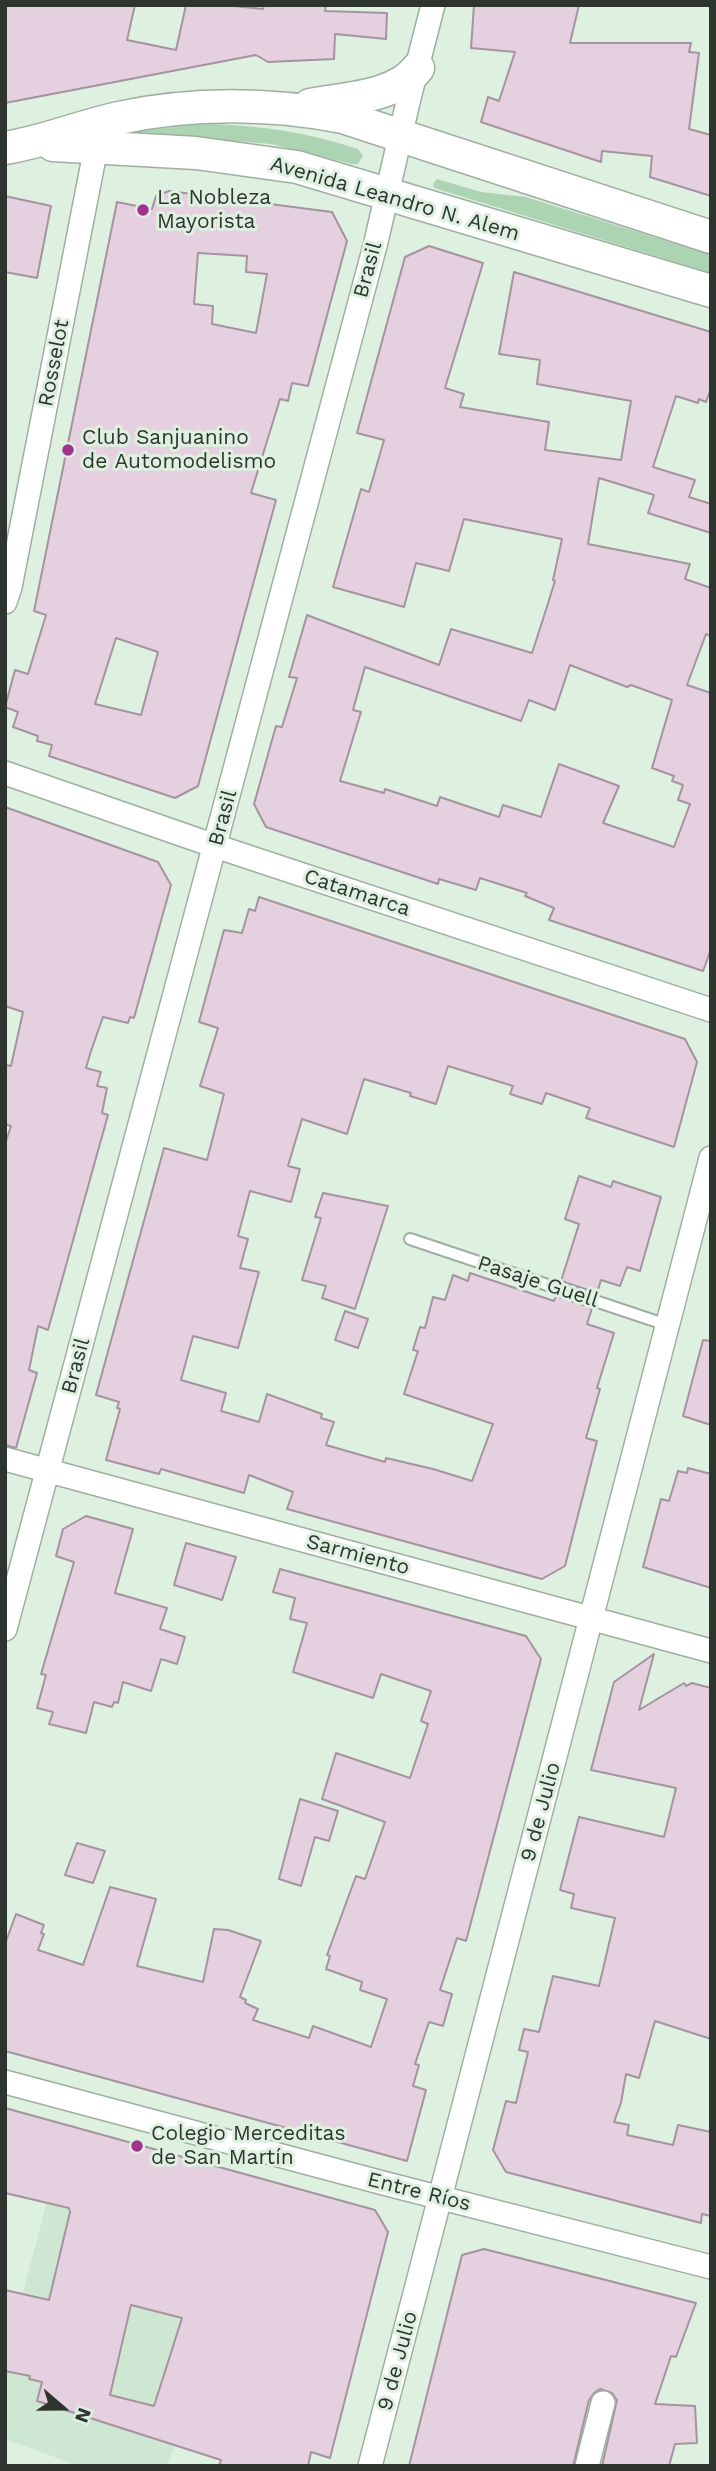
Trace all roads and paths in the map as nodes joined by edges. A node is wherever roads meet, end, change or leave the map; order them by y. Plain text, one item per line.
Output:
1 (433, 5) edge
2 (418, 68) junction
3 (286, 109) junction
4 (98, 135) junction
5 (400, 136) junction
6 (18, 146) edge
7 (387, 193) junction
8 (711, 237) edge
9 (711, 291) edge
10 (5, 602) edge
11 (5, 773) edge
12 (215, 846) junction
13 (711, 1010) edge
14 (711, 1158) edge
15 (410, 1239) dead end
16 (667, 1325) junction
17 (5, 1459) edge
18 (48, 1471) junction
19 (591, 1618) junction
20 (5, 1629) edge
21 (711, 1651) edge
22 (5, 2082) edge
23 (440, 2197) junction
24 (711, 2267) edge
25 (603, 2403) dead end
26 (370, 2466) edge
27 (587, 2466) edge

1 - 2 street, Brasil
2 - 3 street, Avenida Leandro N. Alem
2 - 5 street, Brasil
3 - 4 street, Avenida Leandro N. Alem
3 - 5 street, Avenida Leandro N. Alem
4 - 6 street, Avenida Leandro N. Alem
4 - 7 street, Avenida Leandro N. Alem
4 - 10 street, Rosselot
5 - 7 street, Brasil
5 - 8 street, Avenida Leandro N. Alem
7 - 9 street, Avenida Leandro N. Alem
7 - 12 street, Brasil
11 - 12 street, Catamarca
12 - 13 street, Catamarca
12 - 18 street, Brasil
14 - 16 street, 9 de Julio
15 - 16 lane, Pasaje Guell
16 - 19 street, 9 de Julio
17 - 18 street, Sarmiento
18 - 19 street, Sarmiento
18 - 20 street, Brasil
19 - 21 street, Sarmiento
19 - 23 street, 9 de Julio
22 - 23 street, Entre Ríos
23 - 24 street, Entre Ríos
23 - 26 street, 9 de Julio
25 - 27 street

